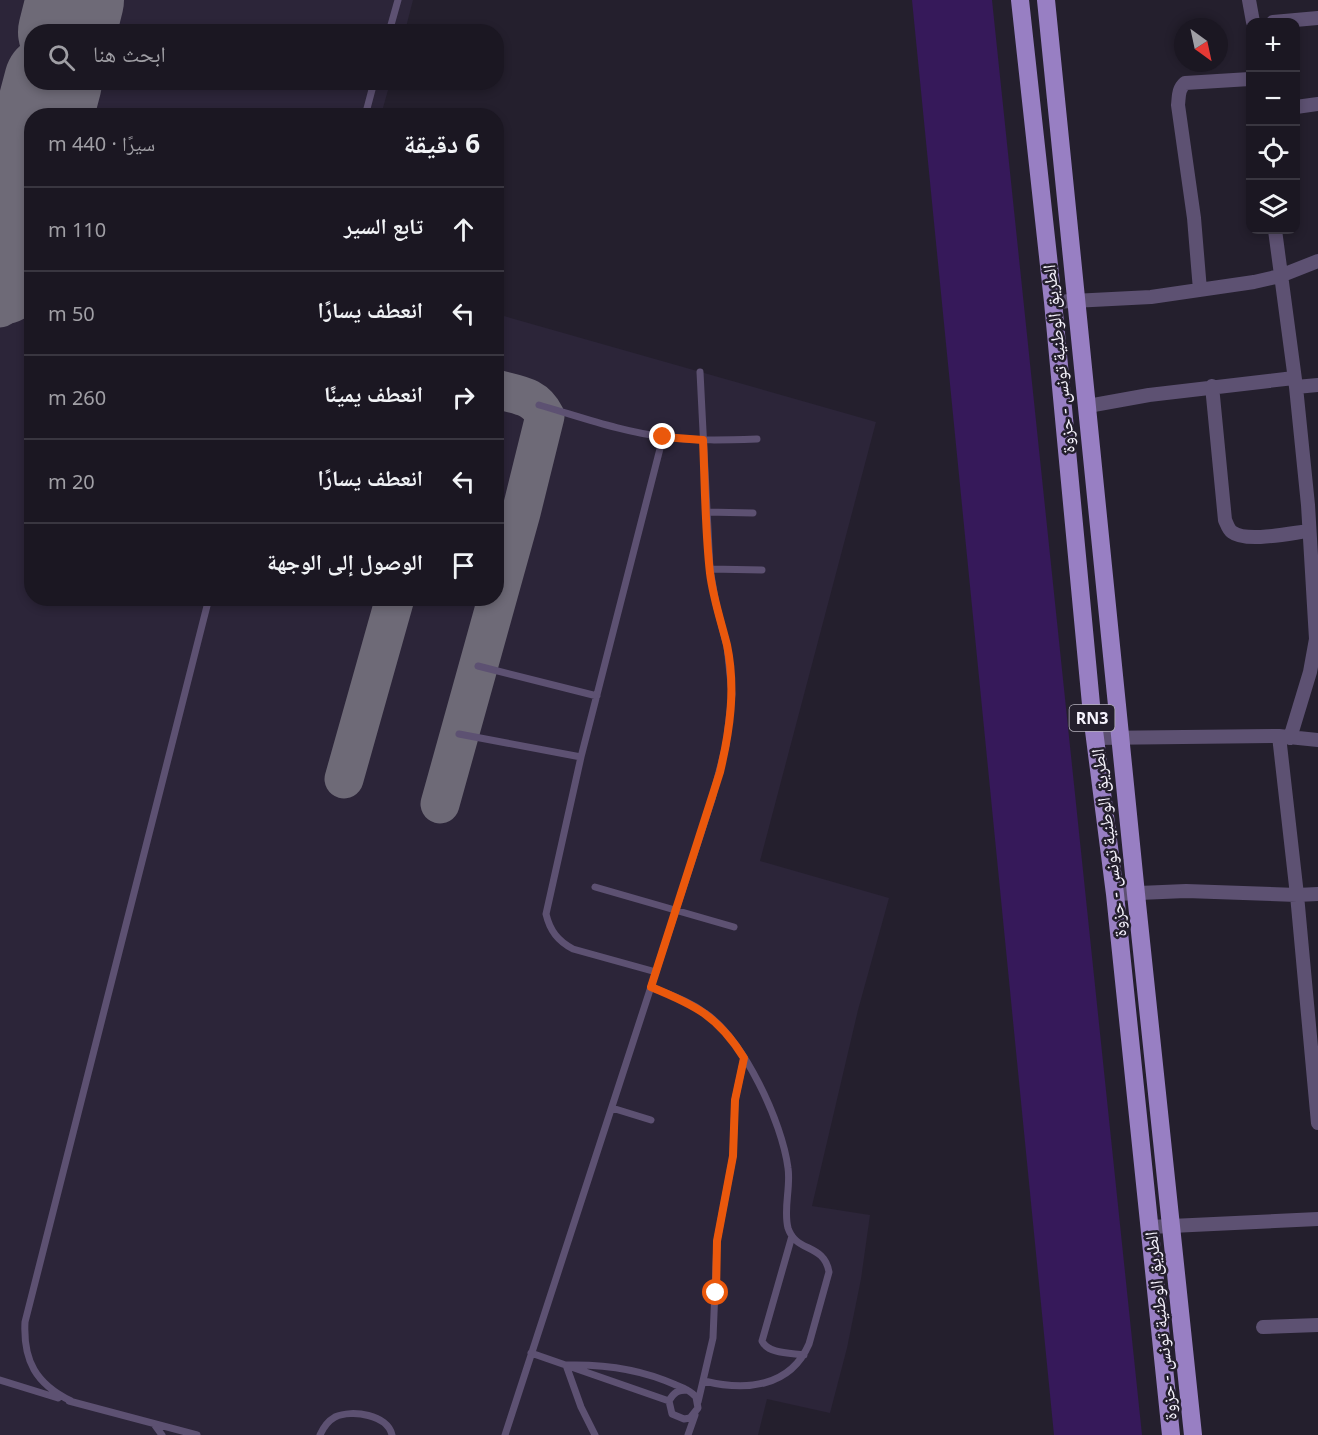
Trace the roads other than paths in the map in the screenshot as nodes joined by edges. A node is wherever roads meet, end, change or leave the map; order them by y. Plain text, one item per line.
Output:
1 (398, 0) edge
2 (1020, 0) edge
3 (1046, 0) edge
4 (1249, 0) edge
5 (1252, 18) edge
6 (1318, 18) edge
7 (1300, 20) edge
8 (391, 24) edge
9 (1246, 79) edge
10 (372, 90) edge
11 (1318, 104) edge
12 (1300, 106) edge
13 (367, 108) edge
14 (1275, 234) edge
15 (1318, 261) edge
16 (1280, 276) junction
17 (1200, 290) junction
18 (1053, 302) junction
19 (1078, 302) junction
20 (700, 372) dead end
21 (1295, 382) junction
22 (1318, 385) edge
23 (1212, 386) junction
24 (539, 405) dead end
25 (1088, 406) junction
26 (663, 437) junction
27 (703, 440) junction
28 (757, 440) dead end
29 (1313, 505) edge
30 (706, 512) junction
31 (753, 513) dead end
32 (1308, 531) junction
33 (710, 570) junction
34 (762, 570) dead end
35 (1315, 594) edge
36 (207, 606) edge
37 (478, 666) dead end
38 (597, 696) junction
39 (459, 734) dead end
40 (1120, 737) junction
41 (1285, 737) junction
42 (1095, 738) junction
43 (1318, 740) edge
44 (581, 757) junction
45 (595, 887) dead end
46 (1135, 893) junction
47 (1115, 894) junction
48 (1318, 894) edge
49 (1297, 895) junction
50 (676, 910) junction
51 (734, 927) dead end
52 (656, 972) junction
53 (651, 987) junction
54 (744, 1058) junction
55 (1316, 1069) edge
56 (612, 1108) junction
57 (651, 1120) dead end
58 (1318, 1123) edge
59 (1318, 1219) edge
60 (1172, 1225) junction
61 (1150, 1227) junction
62 (792, 1236) junction
63 (1318, 1325) edge
64 (1263, 1327) dead end
65 (531, 1353) junction
66 (804, 1355) junction
67 (566, 1365) junction
68 (0, 1380) edge
69 (704, 1382) junction
70 (687, 1390) junction
71 (71, 1401) junction
72 (669, 1401) junction
73 (698, 1402) junction
74 (695, 1413) junction
75 (154, 1424) junction
76 (162, 1435) edge
77 (197, 1435) edge
78 (320, 1435) edge
79 (392, 1435) edge
80 (505, 1435) edge
81 (595, 1435) edge
82 (688, 1435) edge
83 (1171, 1435) edge
84 (1193, 1435) edge

1 - 8 lane
2 - 18 main road, الطريق الوطنية تونس - حزوة / RN3
3 - 19 main road, الطريق الوطنية تونس - حزوة / RN3
4 - 5 street
6 - 7 street
9 - 17 street
10 - 13 lane
11 - 12 street
14 - 16 street
15 - 16 street
16 - 17 street
16 - 21 street
17 - 19 street
18 - 19 street
18 - 42 main road, الطريق الوطنية تونس - حزوة / RN3
19 - 25 main road, الطريق الوطنية تونس - حزوة / RN3
20 - 27 lane
21 - 22 street
21 - 23 street
21 - 29 street
23 - 25 street
23 - 32 street
24 - 26 lane
25 - 40 main road, الطريق الوطنية تونس - حزوة / RN3
26 - 27 lane
26 - 38 lane
27 - 28 lane
27 - 30 lane
29 - 32 street
30 - 31 lane
30 - 33 lane
32 - 35 street
33 - 34 lane
33 - 50 lane
35 - 41 street
36 - 71 lane
37 - 38 lane
38 - 44 lane
39 - 44 lane
40 - 41 street
40 - 42 street
40 - 46 main road, الطريق الوطنية تونس - حزوة / RN3
41 - 43 street
41 - 49 street
42 - 47 main road, الطريق الوطنية تونس - حزوة / RN3
44 - 52 lane
45 - 50 lane
46 - 47 street
46 - 49 street
46 - 60 main road, الطريق الوطنية تونس - حزوة / RN3
47 - 61 main road, الطريق الوطنية تونس - حزوة / RN3
48 - 49 street
49 - 55 street
50 - 51 lane
50 - 52 lane
52 - 53 lane
53 - 54 lane
53 - 56 lane
54 - 62 lane
54 - 69 lane
55 - 58 street
56 - 57 lane
56 - 65 lane
59 - 60 street
60 - 61 street
60 - 84 main road, الطريق الوطنية تونس - حزوة / RN3
61 - 83 main road, الطريق الوطنية تونس - حزوة / RN3
62 - 66 lane
62 - 66 lane
63 - 64 street
65 - 67 lane
65 - 80 lane
66 - 69 lane
67 - 70 lane
67 - 72 lane
67 - 81 lane
68 - 71 lane
69 - 73 lane
70 - 72 lane
70 - 73 lane
71 - 75 lane
72 - 74 lane
73 - 74 lane
74 - 82 lane
75 - 76 lane
75 - 77 lane
78 - 79 lane

